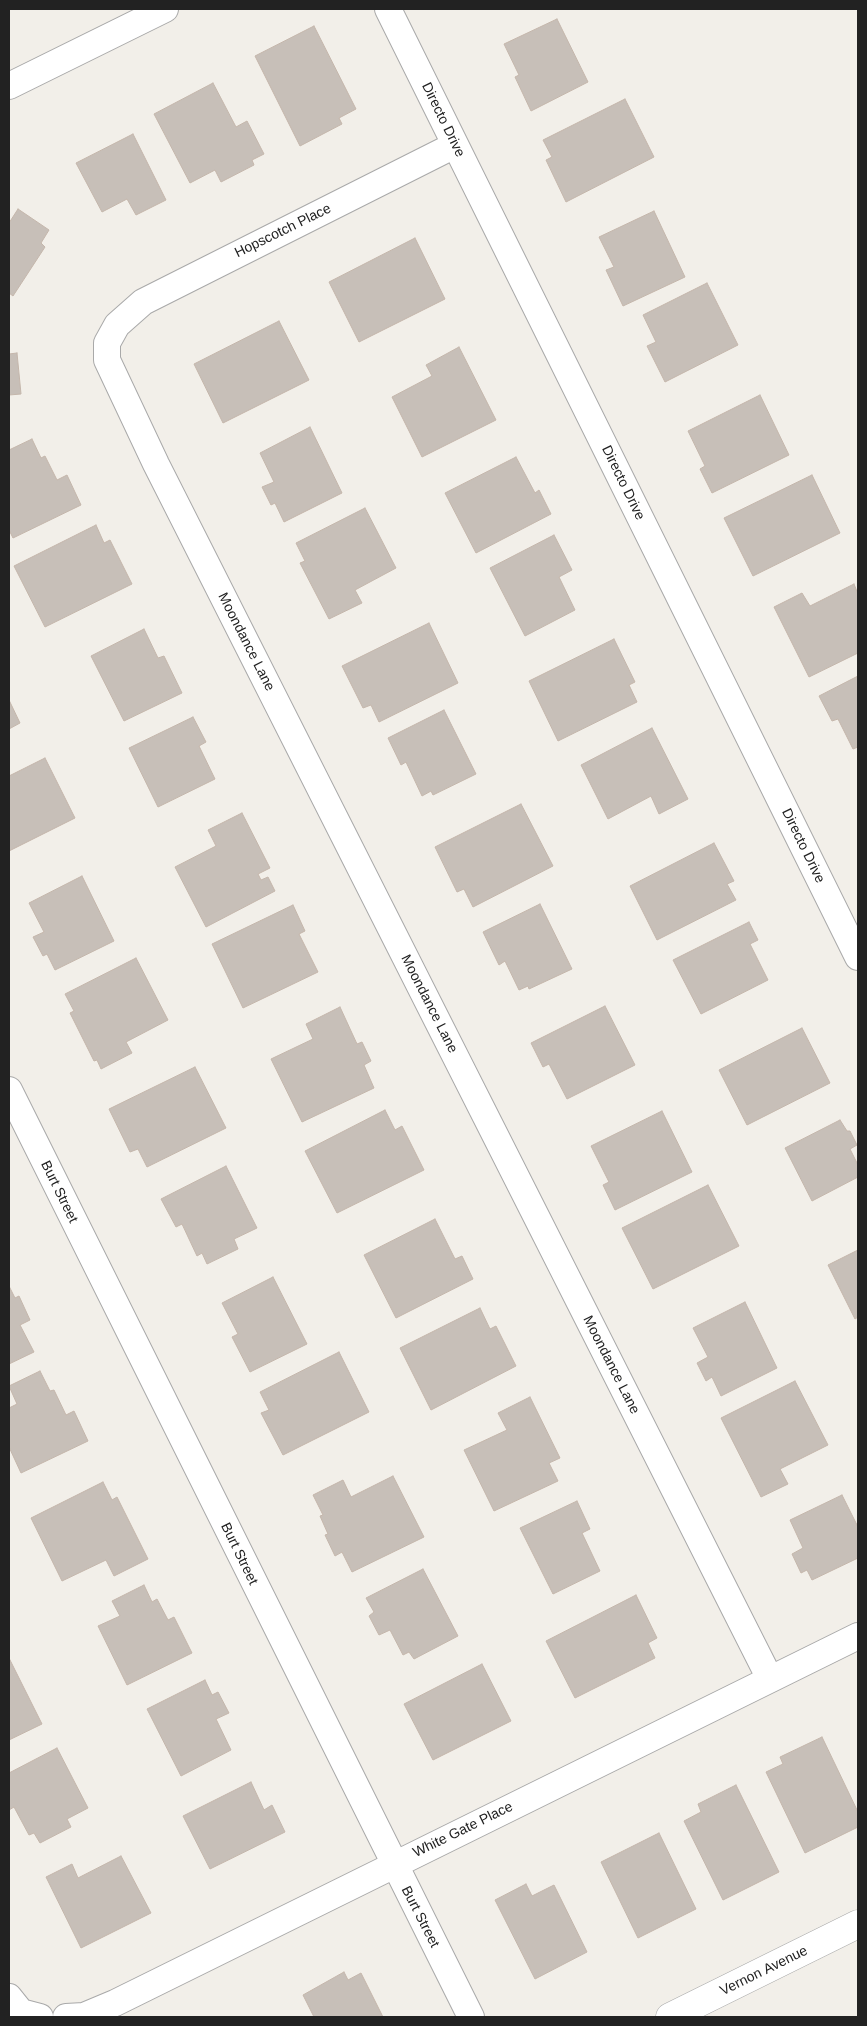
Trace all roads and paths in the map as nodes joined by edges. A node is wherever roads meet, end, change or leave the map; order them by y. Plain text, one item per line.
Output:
1 (165, 9) edge
2 (388, 9) edge
3 (9, 86) edge
4 (455, 145) junction
5 (117, 326) joint
6 (858, 957) edge
7 (9, 1090) edge
8 (858, 1636) edge
9 (770, 1679) junction
10 (393, 1864) junction
11 (858, 1924) edge
12 (9, 1997) edge
13 (40, 2017) edge
14 (66, 2017) edge
15 (472, 2017) edge
16 (670, 2017) edge

1 - 3 street
2 - 4 street, Directo Drive
4 - 5 street, Hopscotch Place
4 - 6 street, Directo Drive
5 - 9 street, Moondance Lane
7 - 10 street, Burt Street
8 - 9 street, White Gate Place
9 - 10 street, White Gate Place
10 - 14 street, White Gate Place
10 - 15 street, Burt Street
11 - 16 street, Vernon Avenue
12 - 13 street

